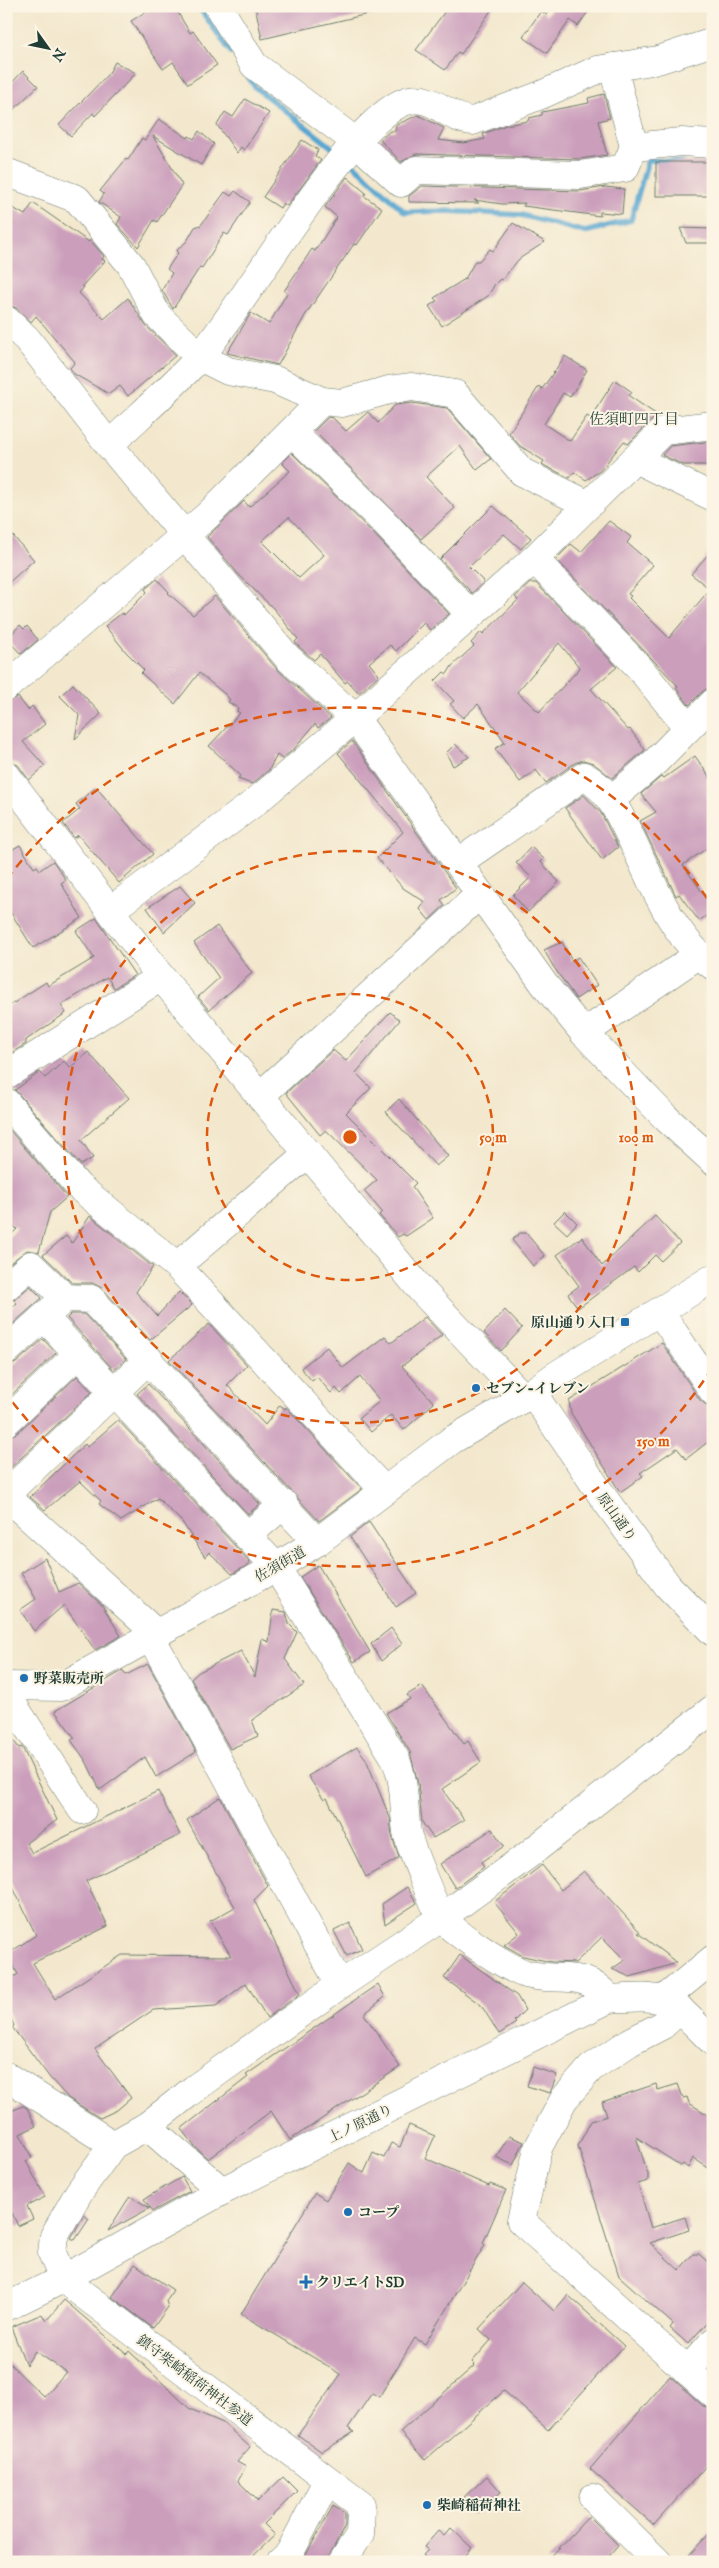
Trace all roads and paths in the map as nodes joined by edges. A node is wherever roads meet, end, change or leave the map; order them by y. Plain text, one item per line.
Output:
1 (218, 6) edge
2 (713, 42) edge
3 (613, 67) junction
4 (355, 141) junction
5 (713, 144) edge
6 (634, 147) junction
7 (6, 172) edge
8 (6, 320) edge
9 (200, 357) junction
10 (322, 401) junction
11 (713, 425) edge
12 (292, 432) junction
13 (109, 445) junction
14 (635, 459) junction
15 (713, 497) edge
16 (587, 504) junction
17 (185, 534) junction
18 (534, 559) junction
19 (470, 614) junction
20 (6, 686) edge
21 (713, 703) edge
22 (355, 718) junction
23 (688, 728) junction
24 (6, 775) edge
25 (612, 799) junction
26 (459, 862) junction
27 (480, 894) junction
28 (111, 910) junction
29 (706, 961) edge
30 (161, 977) junction
31 (584, 1033) junction
32 (6, 1075) edge
33 (260, 1096) junction
34 (6, 1102) edge
35 (308, 1152) junction
36 (713, 1161) edge
37 (176, 1266) junction
38 (713, 1278) edge
39 (6, 1287) edge
40 (65, 1298) junction
41 (660, 1312) junction
42 (44, 1317) junction
43 (6, 1351) edge
44 (78, 1354) junction
45 (149, 1359) junction
46 (713, 1391) edge
47 (114, 1393) junction
48 (528, 1395) junction
49 (6, 1422) edge
50 (384, 1490) junction
51 (6, 1495) edge
52 (284, 1504) junction
53 (247, 1536) junction
54 (317, 1542) junction
55 (276, 1567) junction
56 (713, 1632) edge
57 (154, 1635) junction
58 (6, 1686) edge
59 (6, 1694) edge
60 (713, 1709) edge
61 (82, 1810) dead end
62 (441, 1918) junction
63 (713, 1959) edge
64 (340, 1985) junction
65 (609, 1999) junction
66 (672, 2004) junction
67 (713, 2042) edge
68 (6, 2076) edge
69 (147, 2126) junction
70 (114, 2145) junction
71 (222, 2191) junction
72 (63, 2279) junction
73 (6, 2307) edge
74 (713, 2342) edge
75 (687, 2371) junction
76 (713, 2394) edge
77 (328, 2481) junction
78 (593, 2498) dead end
79 (280, 2562) edge
80 (342, 2562) edge
81 (658, 2562) edge

1 - 4 street
2 - 3 street
3 - 4 street
3 - 6 street
4 - 6 street
4 - 9 street
5 - 6 street
7 - 9 street
8 - 13 street
9 - 10 street
9 - 13 street
10 - 12 street
10 - 16 street
11 - 14 street
12 - 17 street
12 - 19 street
13 - 17 street
14 - 15 street
14 - 16 street
16 - 18 street
17 - 20 street
17 - 22 street
18 - 19 street
18 - 23 street
19 - 22 street
21 - 23 street
22 - 26 street
22 - 28 street
23 - 25 street
24 - 28 street, 原山通り
25 - 26 street
25 - 29 street
26 - 27 street
27 - 31 street
27 - 33 street
28 - 30 street, 原山通り
29 - 31 street
30 - 32 street
30 - 33 street, 原山通り
31 - 36 street
33 - 35 street, 原山通り
34 - 37 street
35 - 37 street
35 - 48 street, 原山通り
37 - 50 street
38 - 41 street, 佐須街道
39 - 40 street
40 - 42 street
40 - 45 street
41 - 46 street
41 - 48 street, 佐須街道
42 - 43 street
42 - 44 street
44 - 47 street
44 - 49 street
45 - 47 street
45 - 52 street
47 - 51 street
47 - 53 street
48 - 50 street, 佐須街道
48 - 56 street, 原山通り
50 - 54 street, 佐須街道
51 - 57 street
52 - 53 street
52 - 54 street
53 - 55 street
54 - 55 street, 佐須街道
55 - 57 street, 佐須街道
55 - 62 street
57 - 58 street, 佐須街道
57 - 64 street
59 - 61 street
60 - 62 street
62 - 64 street
62 - 65 street
63 - 66 street
64 - 69 street
65 - 66 street, 上ノ原通り
65 - 71 street, 上ノ原通り
66 - 67 street
66 - 75 street
68 - 70 street
69 - 70 street
69 - 71 street
70 - 72 street
71 - 72 street, 上ノ原通り
72 - 73 street, 上ノ原通り
72 - 77 street, 鎮守柴崎稲荷神社参道
74 - 75 street
75 - 76 street
77 - 79 street
77 - 80 street, 鎮守柴崎稲荷神社参道
78 - 81 street

